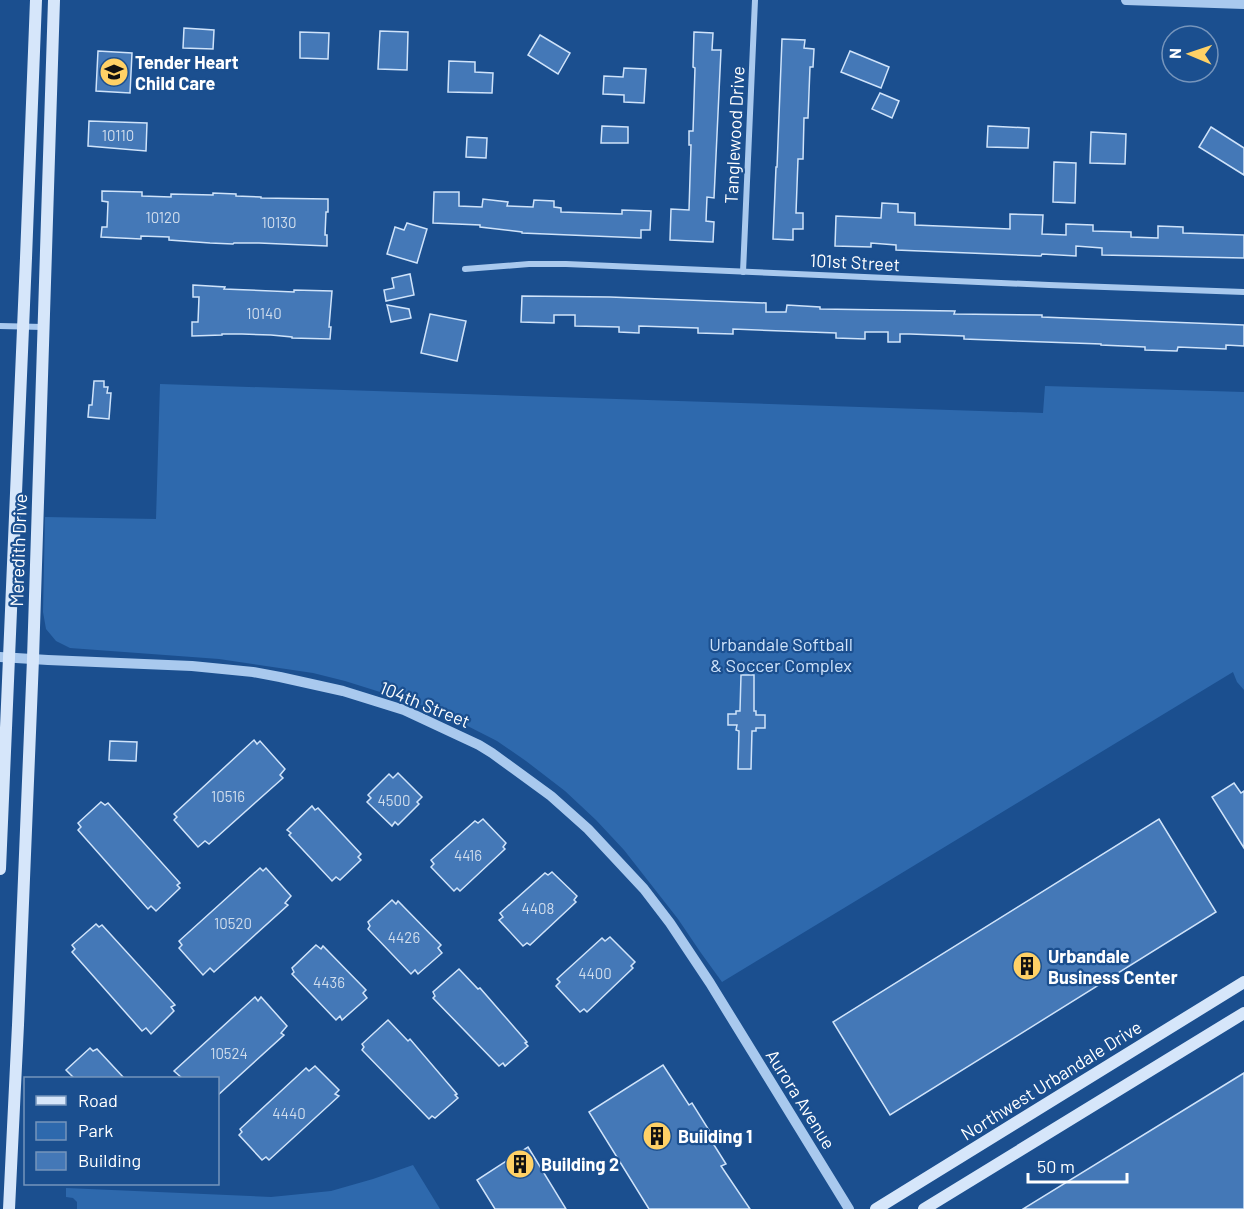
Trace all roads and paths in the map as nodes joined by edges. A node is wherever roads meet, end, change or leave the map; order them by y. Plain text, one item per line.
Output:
1 (36, 0) edge
2 (54, 0) edge
3 (755, 0) edge
4 (1125, 0) edge
5 (1244, 4) edge
6 (465, 269) dead end
7 (743, 272) junction
8 (1244, 292) edge
9 (0, 326) edge
10 (23, 327) junction
11 (44, 327) junction
12 (5, 657) edge
13 (33, 658) junction
14 (0, 869) edge
15 (1244, 982) edge
16 (724, 1005) joint
17 (1244, 1013) edge
18 (9, 1209) edge
19 (849, 1209) edge
20 (876, 1209) edge
21 (924, 1209) edge

1 - 10 main road, Meredith Drive
2 - 11 main road, Meredith Drive
3 - 7 street, Tanglewood Drive
4 - 5 street
6 - 7 street, 101st Street
7 - 8 street, 101st Street
9 - 10 street
10 - 11 street
10 - 12 main road, Meredith Drive
11 - 13 main road, Meredith Drive
12 - 13 street, 104th Street
12 - 14 main road, Meredith Drive
13 - 16 street, 104th Street
13 - 18 main road, Meredith Drive
15 - 20 main road, Northwest Urbandale Drive
16 - 19 street, Aurora Avenue
17 - 21 main road

